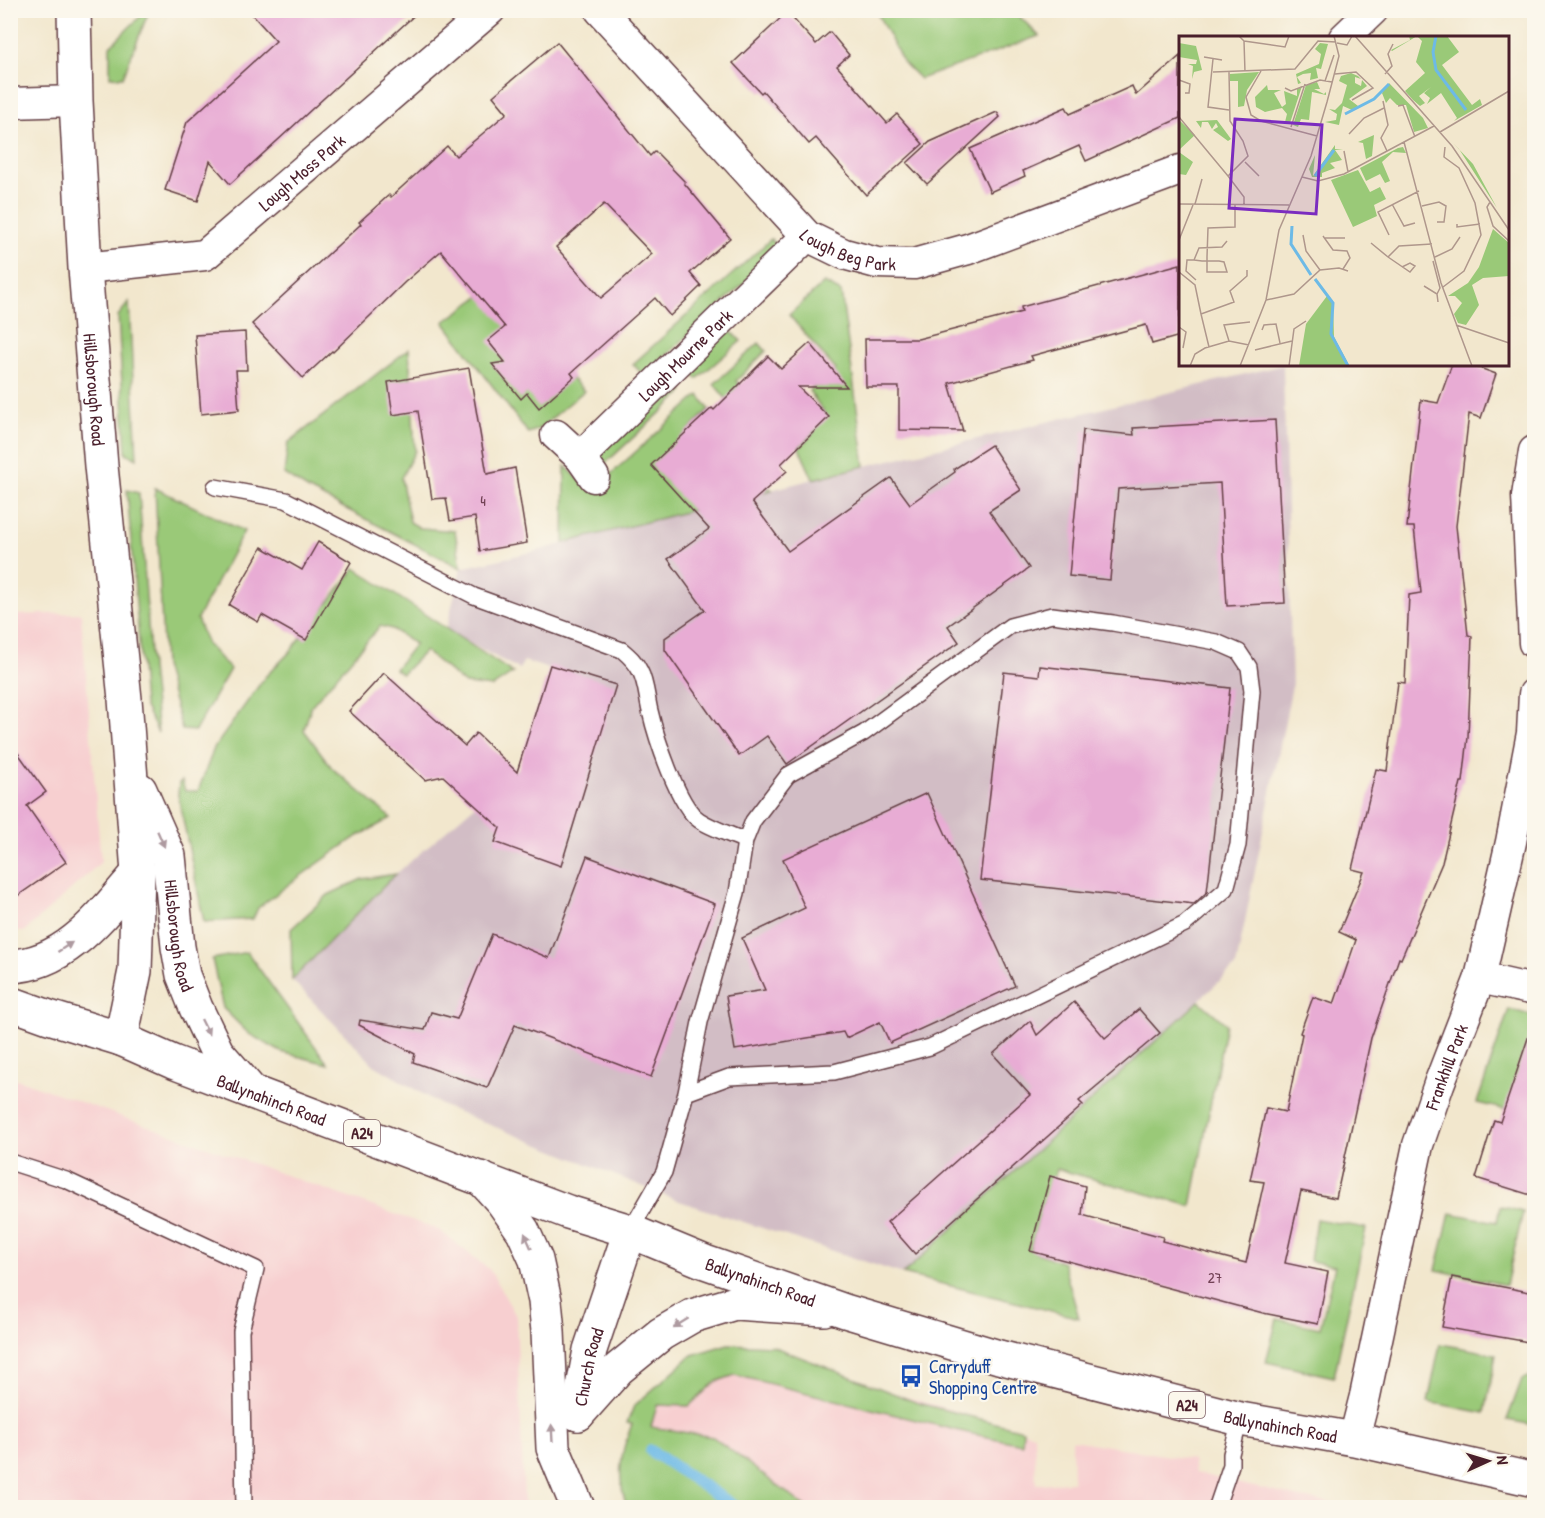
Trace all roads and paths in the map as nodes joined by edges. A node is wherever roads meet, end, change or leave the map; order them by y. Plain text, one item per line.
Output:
1 (74, 10) edge
2 (490, 10) edge
3 (600, 10) edge
4 (1373, 10) edge
5 (1346, 36) edge
6 (76, 100) junction
7 (10, 103) edge
8 (1179, 171) edge
9 (807, 236) junction
10 (85, 268) junction
11 (556, 435) dead end
12 (1534, 451) edge
13 (215, 487) dead end
14 (1534, 643) edge
15 (1534, 694) edge
16 (130, 766) junction
17 (745, 841) junction
18 (138, 873) junction
19 (10, 966) edge
20 (1480, 978) junction
21 (1534, 990) edge
22 (10, 1003) edge
23 (121, 1039) junction
24 (252, 1092) junction
25 (686, 1093) junction
26 (10, 1162) edge
27 (482, 1178) junction
28 (630, 1232) junction
29 (845, 1311) junction
30 (578, 1414) junction
31 (1240, 1419) junction
32 (1354, 1439) junction
33 (1534, 1480) edge
34 (1216, 1506) edge
35 (244, 1508) edge
36 (578, 1508) edge

1 - 6 main road, Hillsborough Road
2 - 10 street, Lough Moss Park
3 - 9 street, Lough Beg Park
4 - 5 street
6 - 7 street
6 - 10 main road, Hillsborough Road
8 - 9 street, Lough Beg Park
9 - 11 street, Lough Mourne Park
10 - 16 main road, Hillsborough Road
12 - 14 street
13 - 17 lane
15 - 20 street, Frankhill Park
16 - 18 main road, Hillsborough Road
16 -> 24 main road, Hillsborough Road
17 - 25 lane
17 - 25 lane
19 -> 18 main road
18 - 23 main road, Hillsborough Road
20 - 21 street
20 - 32 street, Frankhill Park
22 - 23 main road, Ballynahinch Road / A24
23 - 24 main road, Ballynahinch Road / A24
24 - 27 main road, Ballynahinch Road / A24
25 - 28 lane
26 - 35 lane
27 - 28 main road, Ballynahinch Road / A24
36 -> 27 main road
28 - 29 main road, Ballynahinch Road / A24
28 - 30 main road, Church Road
29 -> 30 main road
29 - 31 main road, Ballynahinch Road / A24
30 - 36 main road, Church Road
31 - 32 main road, Ballynahinch Road / A24
31 - 34 lane
32 - 33 main road, Ballynahinch Road / A24

